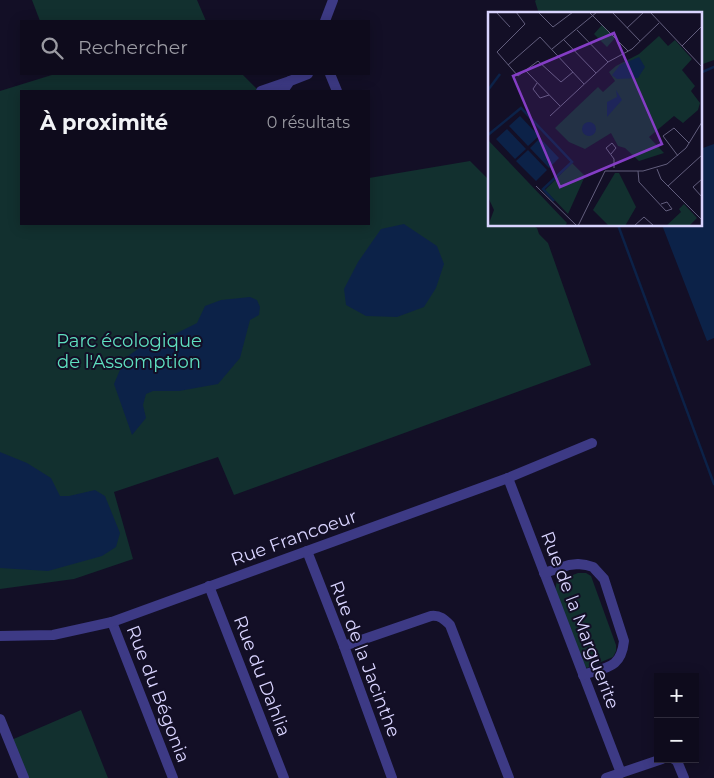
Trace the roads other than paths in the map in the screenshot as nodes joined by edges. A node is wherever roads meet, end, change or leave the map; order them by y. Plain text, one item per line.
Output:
1 (333, 0) edge
2 (325, 20) edge
3 (305, 75) edge
4 (330, 75) edge
5 (290, 81) junction
6 (265, 90) edge
7 (283, 90) edge
8 (337, 90) edge
9 (592, 443) dead end
10 (508, 478) junction
11 (307, 551) junction
12 (544, 573) junction
13 (210, 586) junction
14 (112, 622) junction
15 (0, 636) edge
16 (344, 646) junction
17 (583, 674) junction
18 (0, 719) edge
19 (654, 762) edge
20 (678, 763) edge
21 (621, 773) junction
22 (24, 778) edge
23 (173, 778) edge
24 (284, 778) edge
25 (392, 778) edge
26 (509, 778) edge
27 (606, 778) edge
28 (684, 778) edge

1 - 2 street
3 - 5 street
4 - 8 street
5 - 6 street
5 - 7 street
9 - 10 street, Rue Francoeur
10 - 11 street, Rue Francoeur
10 - 12 street, Rue de la Marguerite
11 - 13 street, Rue Francoeur
11 - 16 street, Rue de la Jacinthe
12 - 17 street, Rue de la Marguerite
12 - 17 street
13 - 14 street, Rue Francoeur
13 - 24 street, Rue du Dahlia
14 - 15 street, Rue Francoeur
14 - 23 street, Rue du Bégonia
16 - 25 street, Rue de la Jacinthe
16 - 26 street
17 - 21 street, Rue de la Marguerite
18 - 22 street
19 - 21 street
20 - 28 street
21 - 27 street

